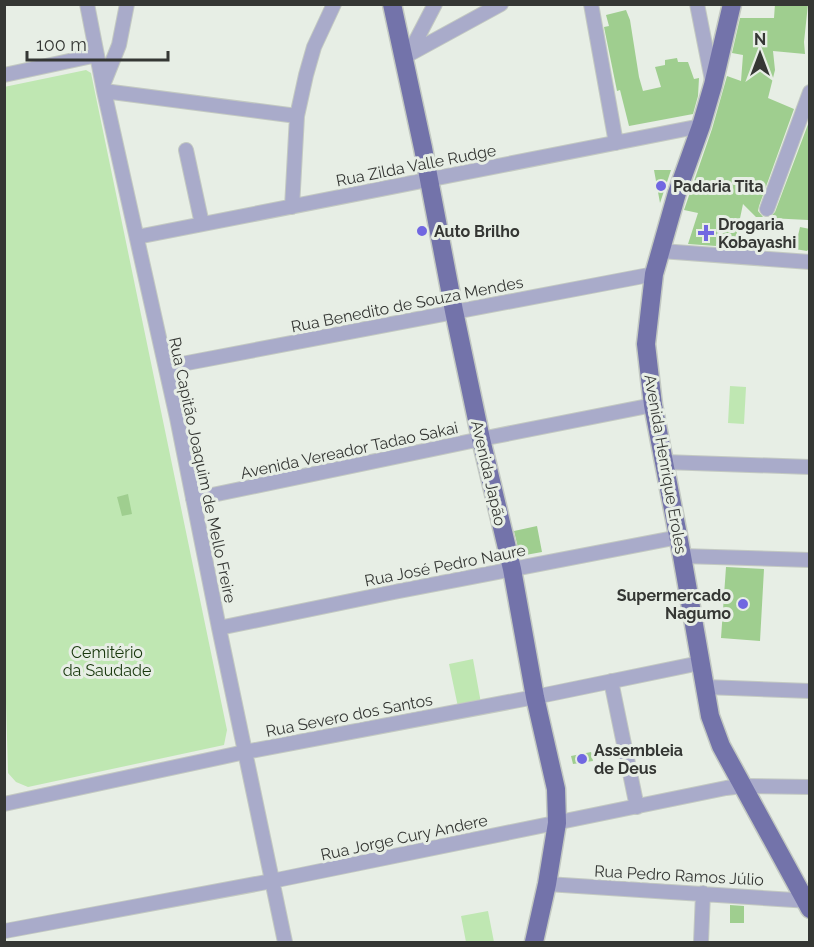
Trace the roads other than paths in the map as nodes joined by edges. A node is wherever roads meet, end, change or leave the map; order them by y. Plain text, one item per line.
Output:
1 (87, 4) edge
2 (128, 4) edge
3 (334, 4) edge
4 (392, 4) edge
5 (435, 4) edge
6 (501, 4) edge
7 (591, 4) edge
8 (697, 4) edge
9 (732, 4) edge
10 (97, 55) junction
11 (407, 55) junction
12 (4, 75) edge
13 (713, 85) junction
14 (104, 88) junction
15 (810, 92) edge
16 (297, 116) junction
17 (701, 126) junction
18 (616, 142) junction
19 (186, 150) dead end
20 (429, 180) junction
21 (292, 207) junction
22 (767, 209) dead end
23 (202, 224) junction
24 (137, 237) junction
25 (661, 251) junction
26 (810, 262) edge
27 (654, 274) junction
28 (454, 311) junction
29 (166, 367) junction
30 (653, 405) junction
31 (481, 439) junction
32 (664, 462) junction
33 (810, 467) edge
34 (193, 499) junction
35 (679, 537) junction
36 (682, 556) junction
37 (810, 560) edge
38 (512, 569) junction
39 (219, 628) junction
40 (700, 663) junction
41 (611, 681) junction
42 (705, 687) junction
43 (810, 691) edge
44 (535, 697) junction
45 (245, 752) junction
46 (743, 786) junction
47 (810, 787) edge
48 (4, 804) edge
49 (637, 807) junction
50 (557, 823) junction
51 (272, 881) junction
52 (547, 884) junction
53 (703, 893) junction
54 (808, 903) edge
55 (4, 926) edge
56 (5, 931) edge
57 (5, 942) edge
58 (285, 942) edge
59 (534, 942) edge
60 (701, 942) edge

1 - 10 street, Rua Capitão Joaquim de Mello Freire
2 - 14 street
3 - 16 street
4 - 11 main road, Avenida Japão
5 - 11 street
6 - 11 street
7 - 18 street
8 - 13 street
9 - 13 main road, Avenida Henrique Eroles
10 - 12 street
10 - 14 street, Rua Capitão Joaquim de Mello Freire
11 - 20 main road, Avenida Japão
13 - 17 main road, Avenida Henrique Eroles
14 - 16 street
14 - 24 street, Rua Capitão Joaquim de Mello Freire
15 - 22 street
16 - 21 street
17 - 18 street, Rua Zilda Valle Rudge
17 - 25 main road, Avenida Henrique Eroles
18 - 20 street, Rua Zilda Valle Rudge
19 - 23 street
20 - 21 street, Rua Zilda Valle Rudge
20 - 28 main road, Avenida Japão
21 - 23 street, Rua Zilda Valle Rudge
23 - 24 street, Rua Zilda Valle Rudge
24 - 29 street, Rua Capitão Joaquim de Mello Freire
25 - 26 street
25 - 27 main road, Avenida Henrique Eroles
27 - 28 street, Rua Benedito de Souza Mendes
27 - 30 main road, Avenida Henrique Eroles
28 - 29 street, Rua Benedito de Souza Mendes
28 - 31 main road, Avenida Japão
29 - 34 street, Rua Capitão Joaquim de Mello Freire
30 - 31 street, Avenida Vereador Tadao Sakai
30 - 32 main road, Avenida Henrique Eroles
31 - 34 street, Avenida Vereador Tadao Sakai
31 - 38 main road, Avenida Japão
32 - 33 street
32 - 35 main road, Avenida Henrique Eroles
34 - 39 street, Rua Capitão Joaquim de Mello Freire
35 - 36 main road, Avenida Henrique Eroles
35 - 38 street, Rua José Pedro Naure
36 - 37 street
36 - 40 main road, Avenida Henrique Eroles
38 - 39 street, Rua José Pedro Naure
38 - 44 main road, Avenida Japão
39 - 45 street, Rua Capitão Joaquim de Mello Freire
40 - 41 street, Rua Severo dos Santos
40 - 42 main road, Avenida Henrique Eroles
41 - 44 street, Rua Severo dos Santos
41 - 49 street
42 - 43 street
42 - 46 main road, Avenida Henrique Eroles
44 - 45 street, Rua Severo dos Santos
44 - 50 main road, Avenida Japão
45 - 48 street, Rua Severo dos Santos
45 - 51 street, Rua Capitão Joaquim de Mello Freire
46 - 47 street, Rua Jorge Cury Andere
46 - 49 street, Rua Jorge Cury Andere
46 - 54 main road, Avenida Henrique Eroles
49 - 50 street, Rua Jorge Cury Andere
50 - 51 street, Rua Jorge Cury Andere
50 - 52 main road, Avenida Japão
51 - 56 street, Rua Jorge Cury Andere
51 - 58 street, Rua Capitão Joaquim de Mello Freire
52 - 53 street, Rua Pedro Ramos Júlio
52 - 59 main road, Avenida Japão
53 - 54 street, Rua Pedro Ramos Júlio
53 - 60 street
55 - 56 street
56 - 57 street

